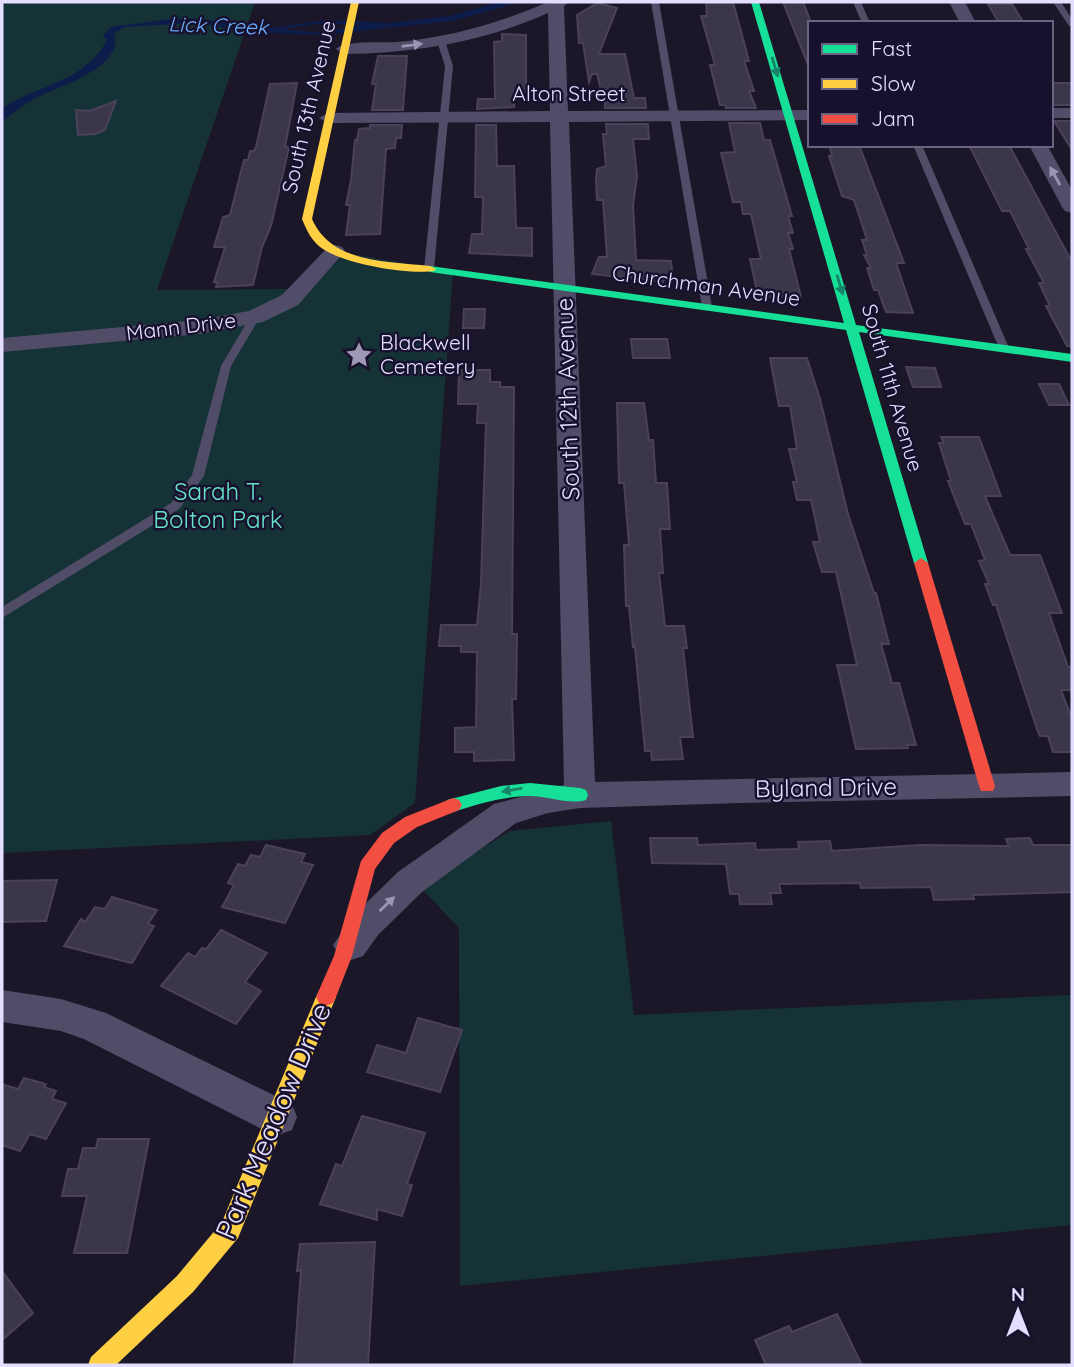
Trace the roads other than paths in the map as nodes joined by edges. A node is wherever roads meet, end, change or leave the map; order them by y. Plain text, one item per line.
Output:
1 (355, 2) edge
2 (655, 2) edge
3 (755, 2) edge
4 (857, 2) edge
5 (957, 2) edge
6 (1057, 2) edge
7 (558, 3) edge
8 (865, 21) edge
9 (967, 21) edge
10 (1072, 24) edge
11 (441, 41) junction
12 (344, 46) junction
13 (1053, 113) edge
14 (1072, 113) edge
15 (789, 115) junction
16 (808, 115) edge
17 (674, 116) junction
18 (444, 117) junction
19 (560, 117) junction
20 (328, 118) junction
21 (918, 147) edge
22 (1039, 147) edge
23 (1072, 207) edge
24 (335, 251) junction
25 (429, 269) junction
26 (565, 288) junction
27 (707, 307) junction
28 (255, 317) junction
29 (853, 328) junction
30 (2, 345) edge
31 (1003, 348) junction
32 (1072, 358) edge
33 (2, 613) edge
34 (1072, 784) edge
35 (987, 786) junction
36 (580, 795) junction
37 (343, 956) junction
38 (2, 1006) edge
39 (278, 1118) junction
40 (109, 1362) edge

1 - 12 street, South 13th Avenue
2 - 17 lane
3 -> 15 street, South 11th Avenue
4 - 8 lane
5 - 9 street
6 - 10 lane
7 - 11 street
7 - 19 street, South 12th Avenue
12 -> 11 street
11 - 18 lane
12 - 20 street, South 13th Avenue
13 - 14 street
15 - 16 street, Alton Street
15 - 17 street, Alton Street
15 -> 29 street, South 11th Avenue
17 - 19 street, Alton Street
17 - 27 lane
18 - 19 street, Alton Street
18 - 20 street, Alton Street
18 - 25 lane
19 - 26 street, South 12th Avenue
20 - 24 street, South 13th Avenue
21 - 31 lane
23 -> 22 street
24 - 25 street, Churchman Avenue
24 - 28 street, Mann Drive
25 - 26 street, Churchman Avenue
26 - 27 street, Churchman Avenue
26 - 36 street, South 12th Avenue
27 - 29 street, Churchman Avenue
28 - 30 street, Mann Drive
28 - 33 lane
29 - 31 street, Churchman Avenue
29 - 35 street, South 11th Avenue
31 - 32 street, Churchman Avenue
34 - 35 street, Byland Drive
35 - 36 street, Byland Drive
37 -> 36 street, Park Meadow Drive
36 -> 37 street, Park Meadow Drive
37 - 39 street, Park Meadow Drive
38 - 39 street
39 - 40 street, Park Meadow Drive

